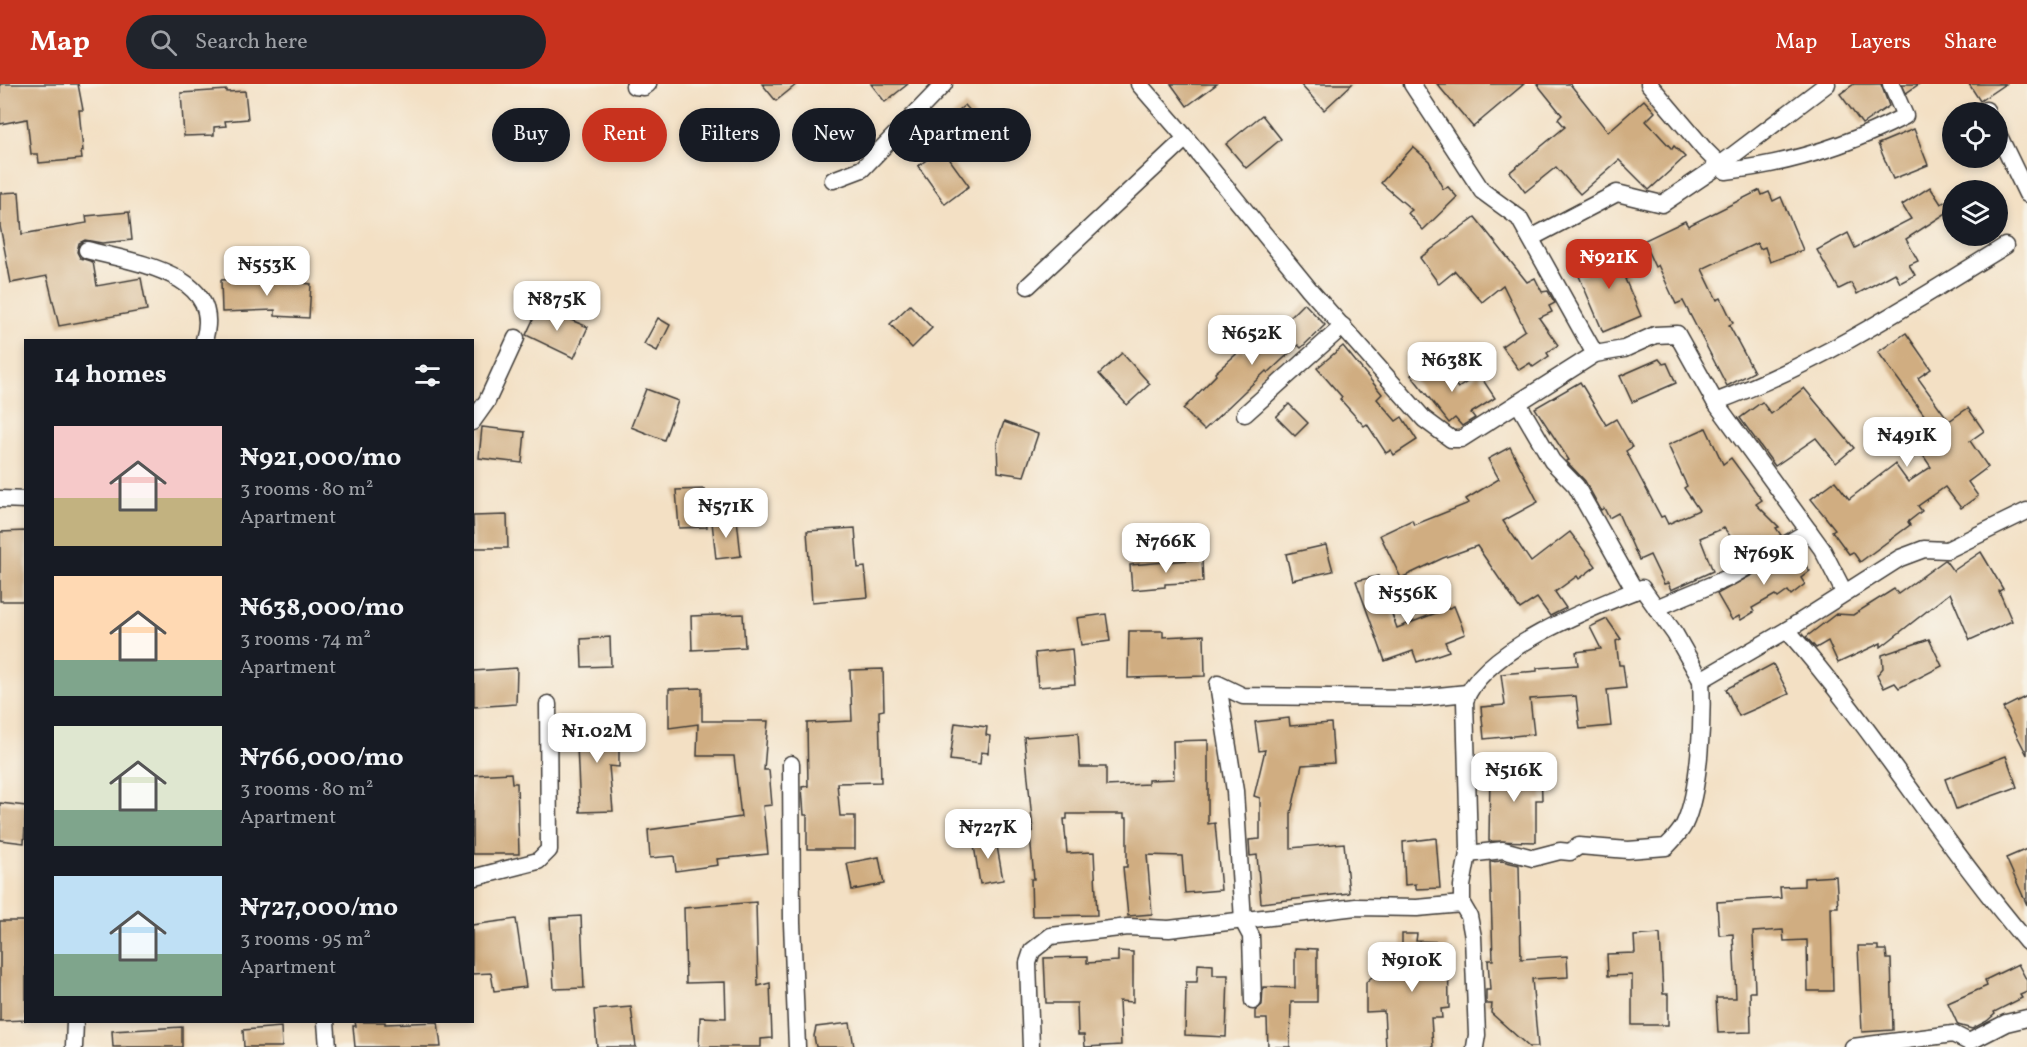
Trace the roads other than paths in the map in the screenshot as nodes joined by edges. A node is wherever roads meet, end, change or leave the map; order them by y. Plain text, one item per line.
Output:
1 (944, 84) edge
2 (1138, 84) edge
3 (1412, 84) edge
4 (1649, 84) edge
5 (1827, 84) edge
6 (1892, 84) edge
7 (1186, 138) junction
8 (2008, 155) edge
9 (1720, 165) junction
10 (833, 180) dead end
11 (2027, 194) edge
12 (1531, 238) junction
13 (2005, 246) dead end
14 (87, 250) dead end
15 (1028, 286) dead end
16 (1343, 326) junction
17 (516, 338) dead end
18 (204, 339) edge
19 (1595, 354) junction
20 (1715, 402) junction
21 (1518, 403) junction
22 (1245, 414) dead end
23 (474, 419) edge
24 (0, 499) edge
25 (24, 500) edge
26 (2027, 511) edge
27 (1809, 531) junction
28 (1635, 591) junction
29 (1844, 592) junction
30 (1656, 608) junction
31 (1787, 630) junction
32 (1701, 680) junction
33 (1467, 693) junction
34 (548, 704) dead end
35 (791, 764) dead end
36 (1468, 854) junction
37 (474, 877) edge
38 (1462, 904) junction
39 (1243, 921) junction
40 (2027, 942) edge
41 (1253, 1001) dead end
42 (2027, 1018) edge
43 (75, 1023) edge
44 (326, 1023) edge
45 (74, 1047) edge
46 (328, 1047) edge
47 (797, 1047) edge
48 (1031, 1047) edge
49 (1475, 1047) edge
50 (1853, 1047) edge

1 - 10 street
2 - 7 street
3 - 12 street
4 - 9 street
5 - 9 street
6 - 9 street
7 - 15 street
7 - 16 street
8 - 11 street
9 - 12 street
12 - 19 street
13 - 20 street
14 - 18 street
16 - 21 street
16 - 22 street
17 - 23 street
19 - 20 street
19 - 21 street
20 - 27 street
21 - 28 street
24 - 25 street
26 - 29 street
27 - 29 street
27 - 30 street
28 - 30 street
28 - 33 street
29 - 31 street
30 - 32 street
31 - 32 street
31 - 40 street
32 - 36 street
33 - 36 street
33 - 39 street
34 - 37 street
35 - 47 street
36 - 38 street
38 - 39 street
38 - 49 street
39 - 41 street
39 - 48 street
42 - 50 street
43 - 45 street
44 - 46 street

